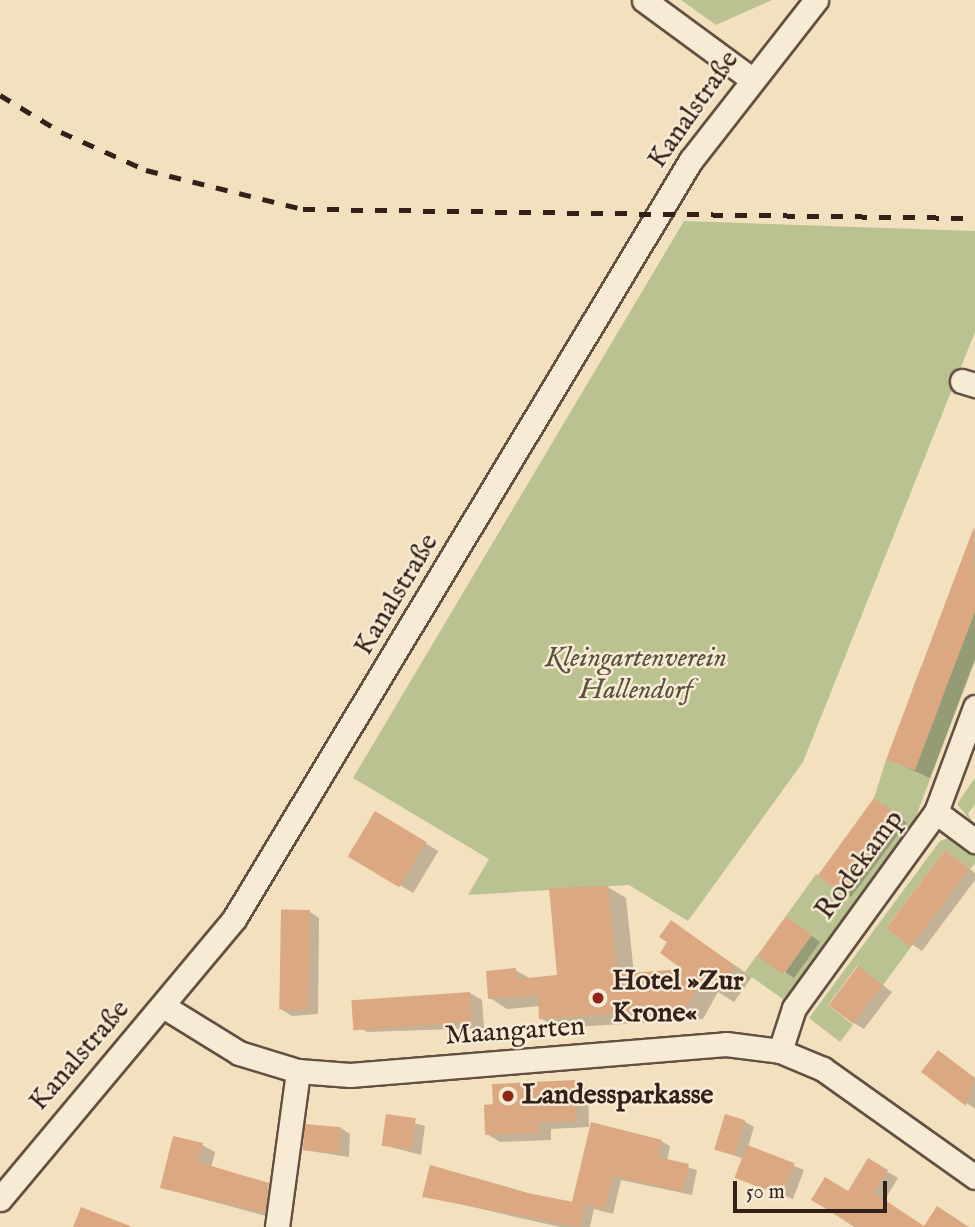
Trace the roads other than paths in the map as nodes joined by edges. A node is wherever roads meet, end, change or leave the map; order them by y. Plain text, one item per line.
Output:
1 (644, 0) edge
2 (816, 0) edge
3 (750, 78) junction
4 (975, 707) edge
5 (936, 812) junction
6 (975, 841) edge
7 (163, 1006) junction
8 (780, 1051) junction
9 (298, 1071) junction
10 (975, 1177) edge
11 (0, 1199) edge
12 (277, 1227) edge

1 - 3 street
2 - 3 street, Kanalstraße
3 - 7 street, Kanalstraße
4 - 5 street, Rodekamp
5 - 6 street
5 - 8 street, Rodekamp
7 - 9 street, Maangarten
7 - 11 street, Kanalstraße
8 - 9 street, Maangarten
8 - 10 street, Maangarten
9 - 12 street

